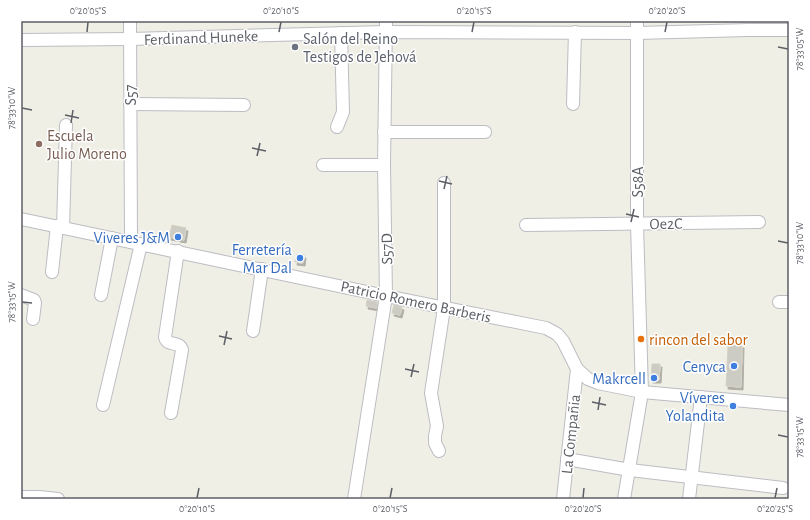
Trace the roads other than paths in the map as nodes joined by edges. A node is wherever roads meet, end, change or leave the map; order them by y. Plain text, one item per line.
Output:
1 (130, 21) edge
2 (748, 25) edge
3 (386, 26) edge
4 (637, 27) edge
5 (789, 30) edge
6 (574, 32) junction
7 (341, 33) junction
8 (130, 39) junction
9 (21, 40) edge
10 (130, 104) junction
11 (573, 104) dead end
12 (244, 105) dead end
13 (66, 125) dead end
14 (337, 127) dead end
15 (384, 132) junction
16 (485, 132) dead end
17 (384, 164) junction
18 (323, 165) dead end
19 (444, 183) dead end
20 (21, 219) edge
21 (759, 222) dead end
22 (637, 224) junction
23 (526, 225) dead end
24 (60, 227) junction
25 (112, 238) junction
26 (136, 243) junction
27 (178, 252) junction
28 (262, 269) junction
29 (52, 272) dead end
30 (21, 295) edge
31 (101, 295) dead end
32 (386, 296) junction
33 (444, 308) junction
34 (33, 319) dead end
35 (253, 331) dead end
36 (577, 369) junction
37 (642, 392) junction
38 (701, 397) junction
39 (103, 405) dead end
40 (789, 405) edge
41 (171, 413) dead end
42 (438, 450) dead end
43 (568, 459) junction
44 (630, 470) junction
45 (692, 477) junction
46 (783, 488) dead end
47 (21, 497) edge
48 (40, 498) edge
49 (58, 499) edge
50 (354, 499) edge
51 (563, 499) edge
52 (624, 499) edge
53 (689, 499) edge

1 - 8 street, S57
2 - 4 street, Ferdinand Huneke
2 - 5 street, Ferdinand Huneke
3 - 6 street, Ferdinand Huneke
3 - 7 street, Ferdinand Huneke
3 - 15 street, S57D
4 - 6 street, Ferdinand Huneke
4 - 22 street, S58A
6 - 11 street
7 - 8 street, Ferdinand Huneke
7 - 14 street
8 - 9 street, Ferdinand Huneke
8 - 10 street, S57
10 - 12 street
10 - 26 street, S57
13 - 24 street
15 - 16 street
15 - 17 street, S57D
17 - 18 street
17 - 32 street, S57D
19 - 33 street
20 - 24 street, Patricio Romero Barberis
21 - 22 street, Oe2C
22 - 23 street, Oe2C
22 - 37 street, S58A
24 - 25 street, Patricio Romero Barberis
24 - 29 street
25 - 26 street, Patricio Romero Barberis
25 - 31 street
26 - 27 street, Patricio Romero Barberis
26 - 39 street, S57
27 - 28 street, Patricio Romero Barberis
27 - 41 street
28 - 32 street, Patricio Romero Barberis
28 - 35 street
30 - 34 street
32 - 33 street, Patricio Romero Barberis
32 - 50 street, S57D
33 - 36 street, Patricio Romero Barberis
33 - 42 street
36 - 37 street, Patricio Romero Barberis
36 - 43 street, La Compañia
37 - 38 street, Patricio Romero Barberis
37 - 44 street, S58A
38 - 40 street, Patricio Romero Barberis
38 - 45 street
43 - 44 street
43 - 51 street, La Compañia
44 - 45 street
44 - 52 street, S58A
45 - 46 street
45 - 53 street
47 - 48 street
48 - 49 street

